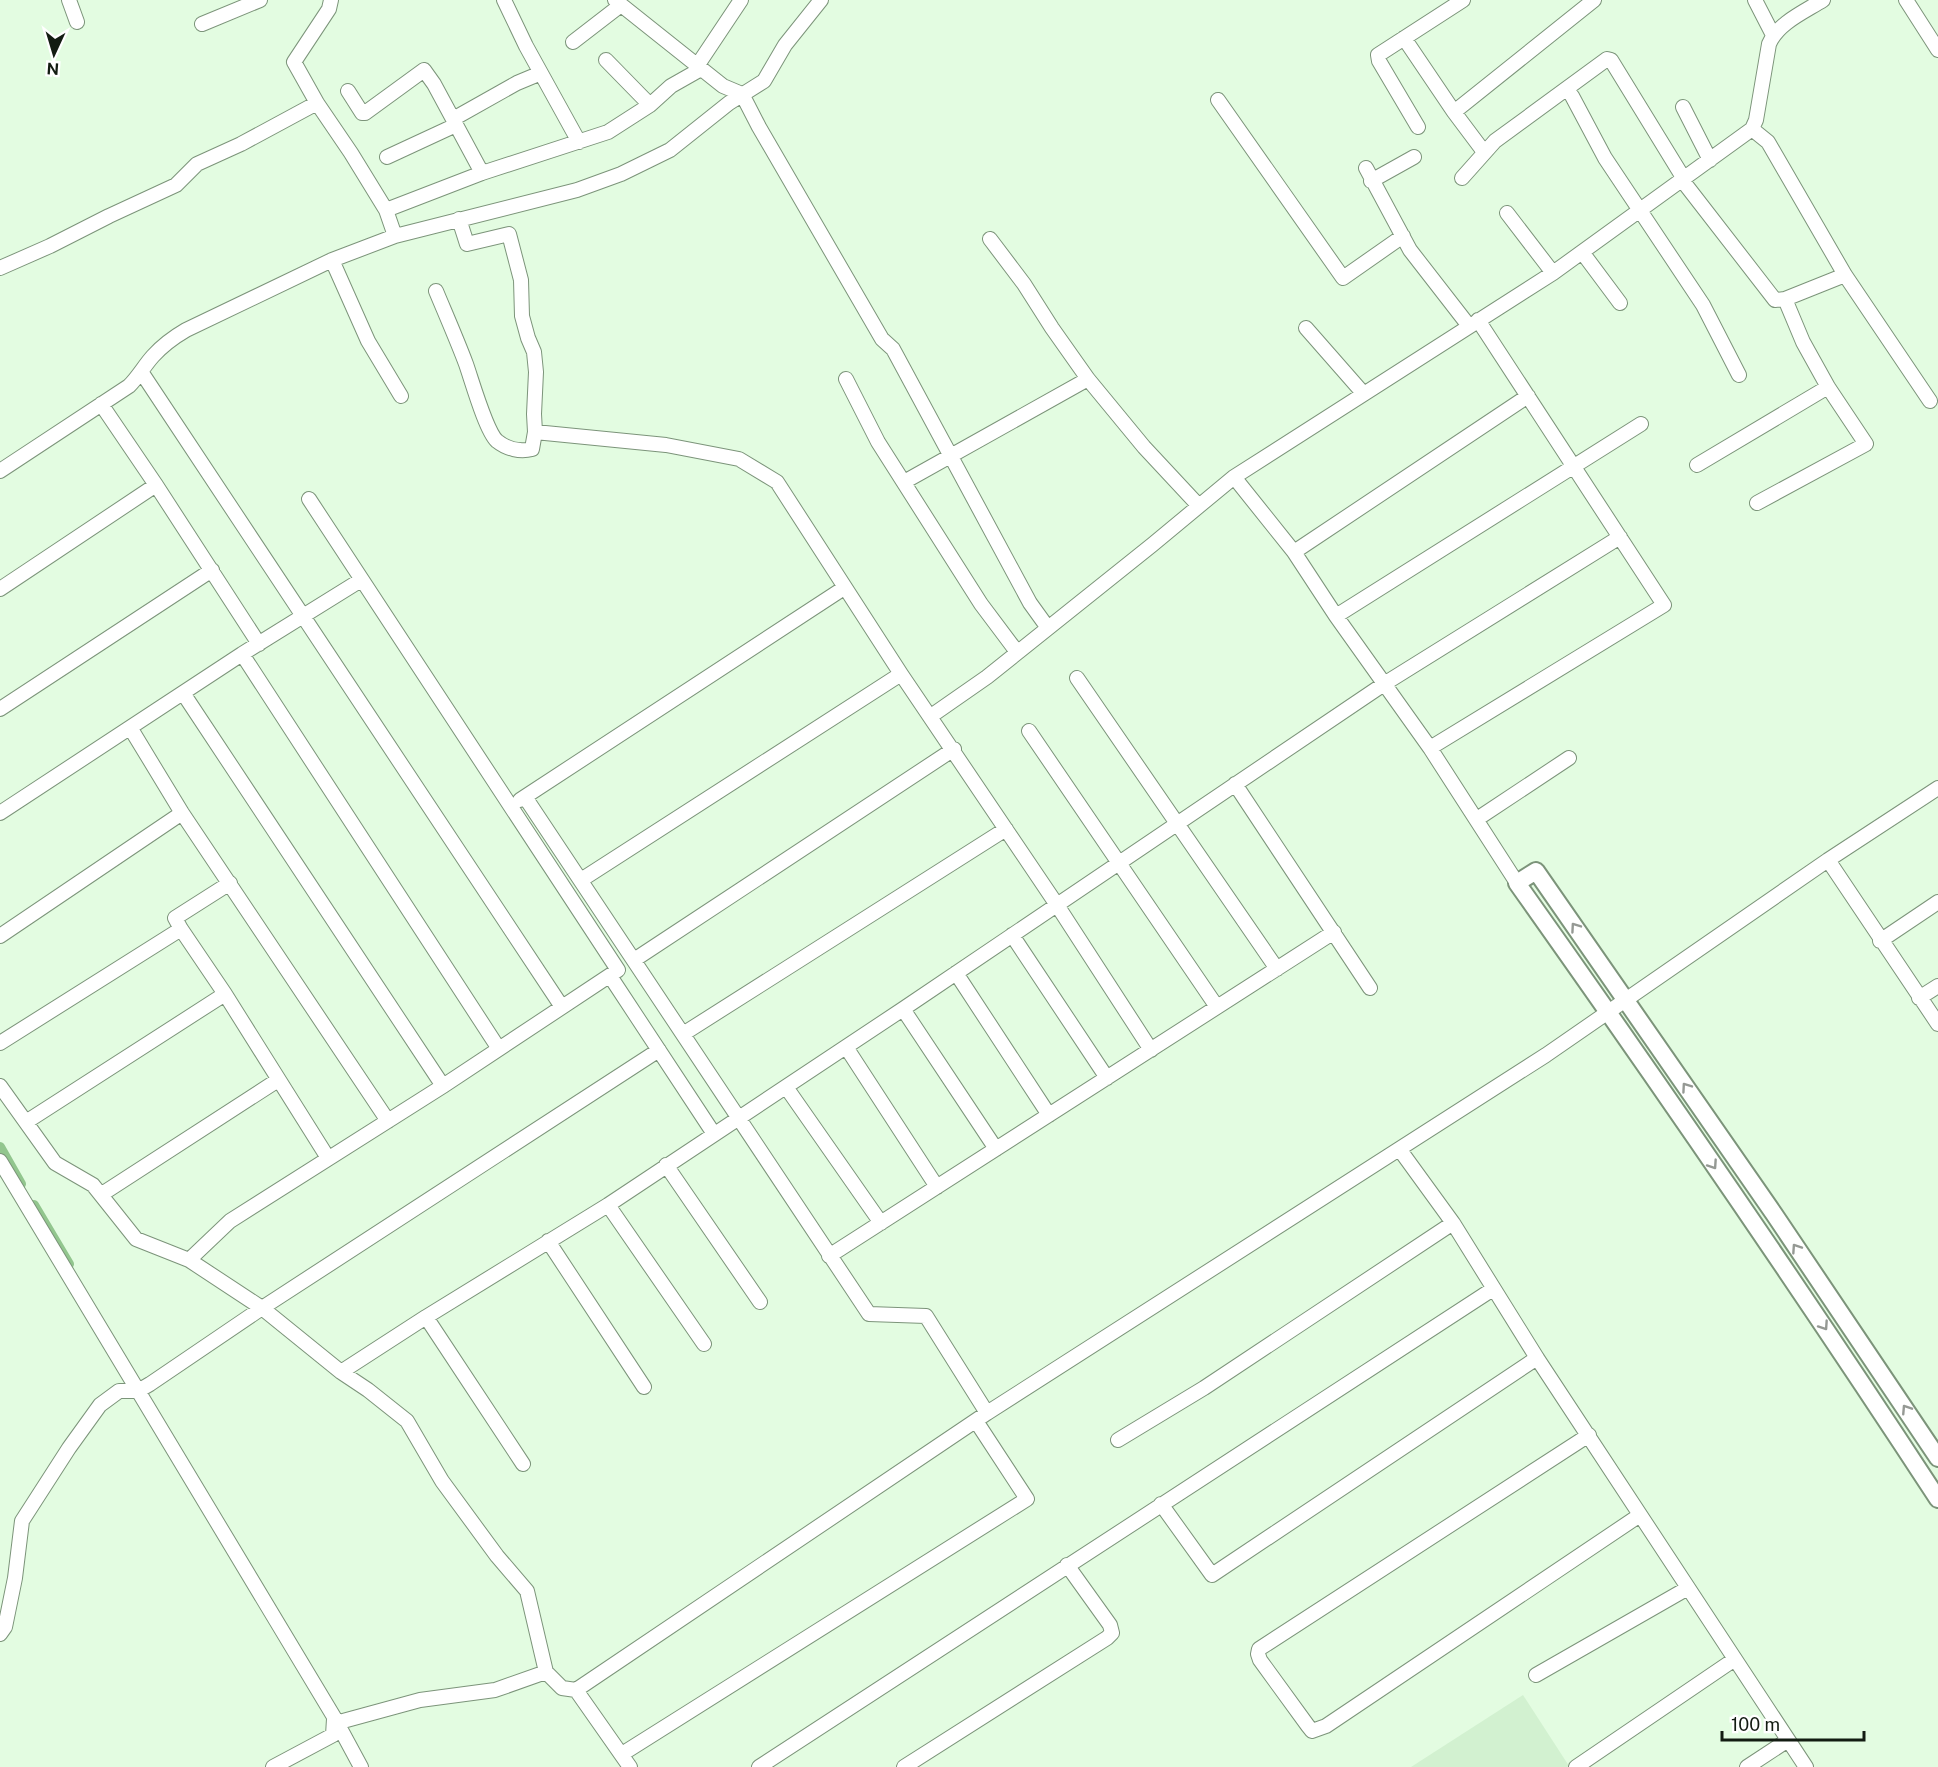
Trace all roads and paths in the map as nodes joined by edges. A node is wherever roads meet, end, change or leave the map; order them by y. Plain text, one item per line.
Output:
1 (69, 0) edge
2 (260, 0) edge
3 (331, 0) edge
4 (504, 0) edge
5 (741, 0) edge
6 (821, 0) edge
7 (1463, 0) edge
8 (1594, 0) edge
9 (1755, 0) edge
10 (1906, 0) edge
11 (1820, 1) edge
12 (618, 2) edge
13 (76, 22) dead end
14 (202, 24) dead end
15 (1773, 35) junction
16 (1404, 38) junction
17 (573, 42) dead end
18 (1938, 50) edge
19 (606, 60) dead end
20 (699, 67) junction
21 (541, 73) junction
22 (348, 91) dead end
23 (742, 94) junction
24 (1572, 96) dead end
25 (1218, 100) dead end
26 (316, 103) junction
27 (650, 105) junction
28 (1683, 107) dead end
29 (1454, 112) junction
30 (454, 122) junction
31 (1418, 127) dead end
32 (1752, 129) junction
33 (579, 142) junction
34 (1484, 152) junction
35 (387, 157) dead end
36 (1414, 158) dead end
37 (1710, 160) junction
38 (482, 173) junction
39 (1462, 178) dead end
40 (1683, 180) junction
41 (386, 210) junction
42 (1640, 211) junction
43 (1507, 213) dead end
44 (459, 219) junction
45 (395, 236) junction
46 (1403, 236) junction
47 (990, 239) dead end
48 (1582, 252) junction
49 (332, 260) junction
50 (0, 268) edge
51 (1553, 273) junction
52 (1845, 275) junction
53 (436, 291) dead end
54 (1785, 299) junction
55 (1620, 303) dead end
56 (1473, 323) junction
57 (1306, 328) dead end
58 (142, 373) junction
59 (1739, 375) dead end
60 (846, 379) dead end
61 (1088, 379) junction
62 (1828, 387) junction
63 (1364, 393) junction
64 (401, 396) dead end
65 (1528, 396) junction
66 (1930, 401) dead end
67 (101, 404) junction
68 (1641, 424) dead end
69 (535, 432) junction
70 (951, 456) junction
71 (1697, 465) dead end
72 (1574, 467) junction
73 (0, 471) edge
74 (1233, 477) junction
75 (904, 482) junction
76 (156, 485) junction
77 (309, 499) dead end
78 (1757, 503) dead end
79 (1199, 506) junction
80 (1620, 537) junction
81 (1294, 552) junction
82 (212, 570) junction
83 (361, 580) junction
84 (844, 588) junction
85 (0, 589) edge
86 (304, 616) junction
87 (1336, 616) junction
88 (1048, 628) junction
89 (259, 644) junction
90 (1017, 652) junction
91 (242, 654) junction
92 (901, 674) junction
93 (1077, 678) dead end
94 (1384, 684) junction
95 (183, 693) junction
96 (0, 709) edge
97 (931, 716) junction
98 (131, 729) junction
99 (1029, 731) dead end
100 (1430, 748) junction
101 (954, 749) junction
102 (1569, 758) dead end
103 (1235, 784) junction
104 (1938, 788) edge
105 (525, 797) junction
106 (511, 806) junction
107 (0, 813) edge
108 (182, 813) junction
109 (1477, 819) junction
110 (1177, 823) junction
111 (1006, 829) junction
112 (1827, 861) junction
113 (1118, 864) junction
114 (581, 880) junction
115 (230, 883) junction
116 (1517, 884) junction
117 (1938, 902) edge
118 (1057, 905) junction
119 (181, 929) junction
120 (1334, 932) junction
121 (1012, 935) junction
122 (0, 936) edge
123 (1880, 941) junction
124 (634, 960) junction
125 (1277, 969) junction
126 (956, 973) junction
127 (610, 976) junction
128 (1938, 986) edge
129 (1370, 988) dead end
130 (225, 994) junction
131 (1919, 998) junction
132 (1625, 999) junction
133 (562, 1007) junction
134 (1217, 1007) junction
135 (903, 1009) junction
136 (1609, 1013) junction
137 (1938, 1024) edge
138 (683, 1034) junction
139 (0, 1043) edge
140 (846, 1047) junction
141 (499, 1049) junction
142 (659, 1050) junction
143 (1151, 1050) junction
144 (1107, 1078) junction
145 (278, 1080) junction
146 (0, 1086) edge
147 (443, 1086) junction
148 (786, 1087) junction
149 (1049, 1115) junction
150 (739, 1118) junction
151 (388, 1121) junction
152 (26, 1122) junction
153 (714, 1134) junction
154 (996, 1149) junction
155 (1400, 1150) junction
156 (328, 1158) junction
157 (0, 1161) edge
158 (666, 1165) junction
159 (938, 1186) junction
160 (102, 1194) junction
161 (608, 1205) junction
162 (1453, 1222) junction
163 (880, 1223) junction
164 (548, 1241) junction
165 (830, 1256) junction
166 (189, 1260) junction
167 (1493, 1289) junction
168 (760, 1302) dead end
169 (262, 1308) junction
170 (426, 1317) junction
171 (704, 1344) dead end
172 (1870, 1356) junction
173 (1537, 1358) junction
174 (1852, 1368) junction
175 (341, 1372) junction
176 (1885, 1377) junction
177 (644, 1387) dead end
178 (144, 1388) junction
179 (1866, 1389) junction
180 (982, 1417) junction
181 (1589, 1435) junction
182 (1118, 1440) dead end
183 (1938, 1458) edge
184 (523, 1464) dead end
185 (1938, 1499) edge
186 (1161, 1504) junction
187 (1640, 1515) junction
188 (1067, 1565) junction
189 (1688, 1588) junction
190 (0, 1634) edge
191 (1735, 1659) junction
192 (546, 1672) junction
193 (1536, 1675) dead end
194 (576, 1690) junction
195 (338, 1719) junction
196 (1788, 1740) junction
197 (622, 1754) junction
198 (273, 1767) edge
199 (361, 1767) edge
200 (630, 1767) edge
201 (759, 1767) edge
202 (904, 1767) edge
203 (1576, 1767) edge
204 (1747, 1767) edge
205 (1806, 1767) edge

1 - 13 street
2 - 14 street
3 - 26 street
4 - 21 street
5 - 20 street
6 - 23 street
7 - 16 street
8 - 29 street
9 - 15 street
10 - 18 street
11 - 15 street
12 - 17 street
12 - 20 street
15 - 32 street
16 - 29 street
16 - 31 street
19 - 27 street
20 - 23 street
20 - 27 street
21 - 30 street
21 - 33 street
22 - 30 street
23 - 44 street
23 - 70 street
24 - 42 street
25 - 46 street
26 - 41 street
26 - 50 street
27 - 33 street
28 - 37 street
29 - 34 street
30 - 35 street
30 - 38 street
32 - 37 street
32 - 52 street
33 - 38 street
34 - 39 street
34 - 40 street
36 - 46 street
37 - 40 street
38 - 41 street
40 - 42 street
40 - 54 street
41 - 45 street
42 - 48 street
42 - 59 street
43 - 51 street
44 - 45 street
44 - 69 street
45 - 49 street
46 - 56 street
47 - 61 street
48 - 51 street
48 - 55 street
49 - 58 street
49 - 64 street
51 - 56 street
52 - 54 street
52 - 66 street
53 - 69 street
54 - 62 street
56 - 63 street
56 - 65 street
57 - 63 street
58 - 67 street
58 - 86 street
60 - 75 street
61 - 70 street
61 - 79 street
62 - 71 street
62 - 78 street
63 - 74 street
65 - 72 street
65 - 81 street
67 - 73 street
67 - 76 street
68 - 72 street
69 - 84 street
70 - 75 street
70 - 88 street
72 - 80 street
72 - 87 street
74 - 79 street
74 - 81 street
75 - 90 street
76 - 82 street
76 - 85 street
77 - 83 street
79 - 88 street
80 - 94 street
80 - 100 street
81 - 87 street
82 - 89 street
82 - 96 street
83 - 86 street
83 - 106 street
84 - 92 street
84 - 105 street
86 - 89 street
86 - 133 street
87 - 94 street
88 - 90 street
89 - 91 street
90 - 97 street
91 - 95 street
91 - 141 street
92 - 97 street
92 - 114 street
93 - 110 street
94 - 100 street
94 - 103 street
95 - 98 street
95 - 147 street
97 - 101 street
98 - 107 street
98 - 108 street
99 - 113 street
100 - 109 street
101 - 111 street
101 - 124 street
102 - 109 street
103 - 110 street
103 - 120 street
104 - 112 street
105 - 106 street
105 - 114 street
106 - 127 street
108 - 115 street
108 - 122 street
109 - 116 street
110 - 113 street
110 - 125 street
111 - 118 street
111 - 138 street
112 - 123 street
112 - 132 street
113 - 118 street
113 - 134 street
114 - 124 street
115 - 119 street
115 - 151 street
132 -> 116 main road
116 - 136 main road
117 - 123 street
118 - 121 street
118 - 143 street
119 - 130 street
119 - 139 street
120 - 125 street
120 - 129 street
121 - 126 street
121 - 144 street
123 - 131 street
124 - 138 street
125 - 134 street
126 - 135 street
126 - 149 street
127 - 133 street
127 - 142 street
128 - 131 street
130 - 145 street
130 - 152 street
131 - 137 street
132 - 136 street
172 -> 132 main road
133 - 141 street
134 - 143 street
135 - 140 street
135 - 154 street
136 - 155 street
136 -> 174 main road
138 - 150 street
140 - 148 street
140 - 159 street
141 - 147 street
142 - 153 street
142 - 169 street
143 - 144 street
144 - 149 street
145 - 156 street
145 - 160 street
146 - 152 street
147 - 151 street
148 - 150 street
148 - 163 street
149 - 154 street
150 - 153 street
150 - 165 street
151 - 156 street
152 - 160 street
153 - 158 street
154 - 159 street
155 - 162 street
155 - 180 street
156 - 166 street
157 - 178 street
158 - 161 street
158 - 168 street
159 - 163 street
160 - 166 street
161 - 164 street
161 - 171 street
162 - 167 street
162 - 182 street
163 - 165 street
164 - 170 street
164 - 177 street
165 - 180 street
166 - 169 street
167 - 173 street
167 - 186 street
169 - 175 street
169 - 178 street
170 - 175 street
170 - 184 street
172 - 174 main road
172 - 176 main road
173 - 181 street
173 - 186 street
174 - 179 main road
175 - 192 street
176 - 179 main road
183 -> 176 main road
178 - 190 street
178 - 195 street
179 - 185 main road
180 - 194 street
180 - 197 street
181 - 187 street
181 - 187 street
186 - 188 street
187 - 189 street
188 - 201 street
188 - 202 street
189 - 191 street
189 - 193 street
191 - 196 street
191 - 203 street
192 - 194 street
192 - 195 street
194 - 197 street
195 - 198 street
195 - 199 street
196 - 204 street
196 - 205 street
197 - 200 street

